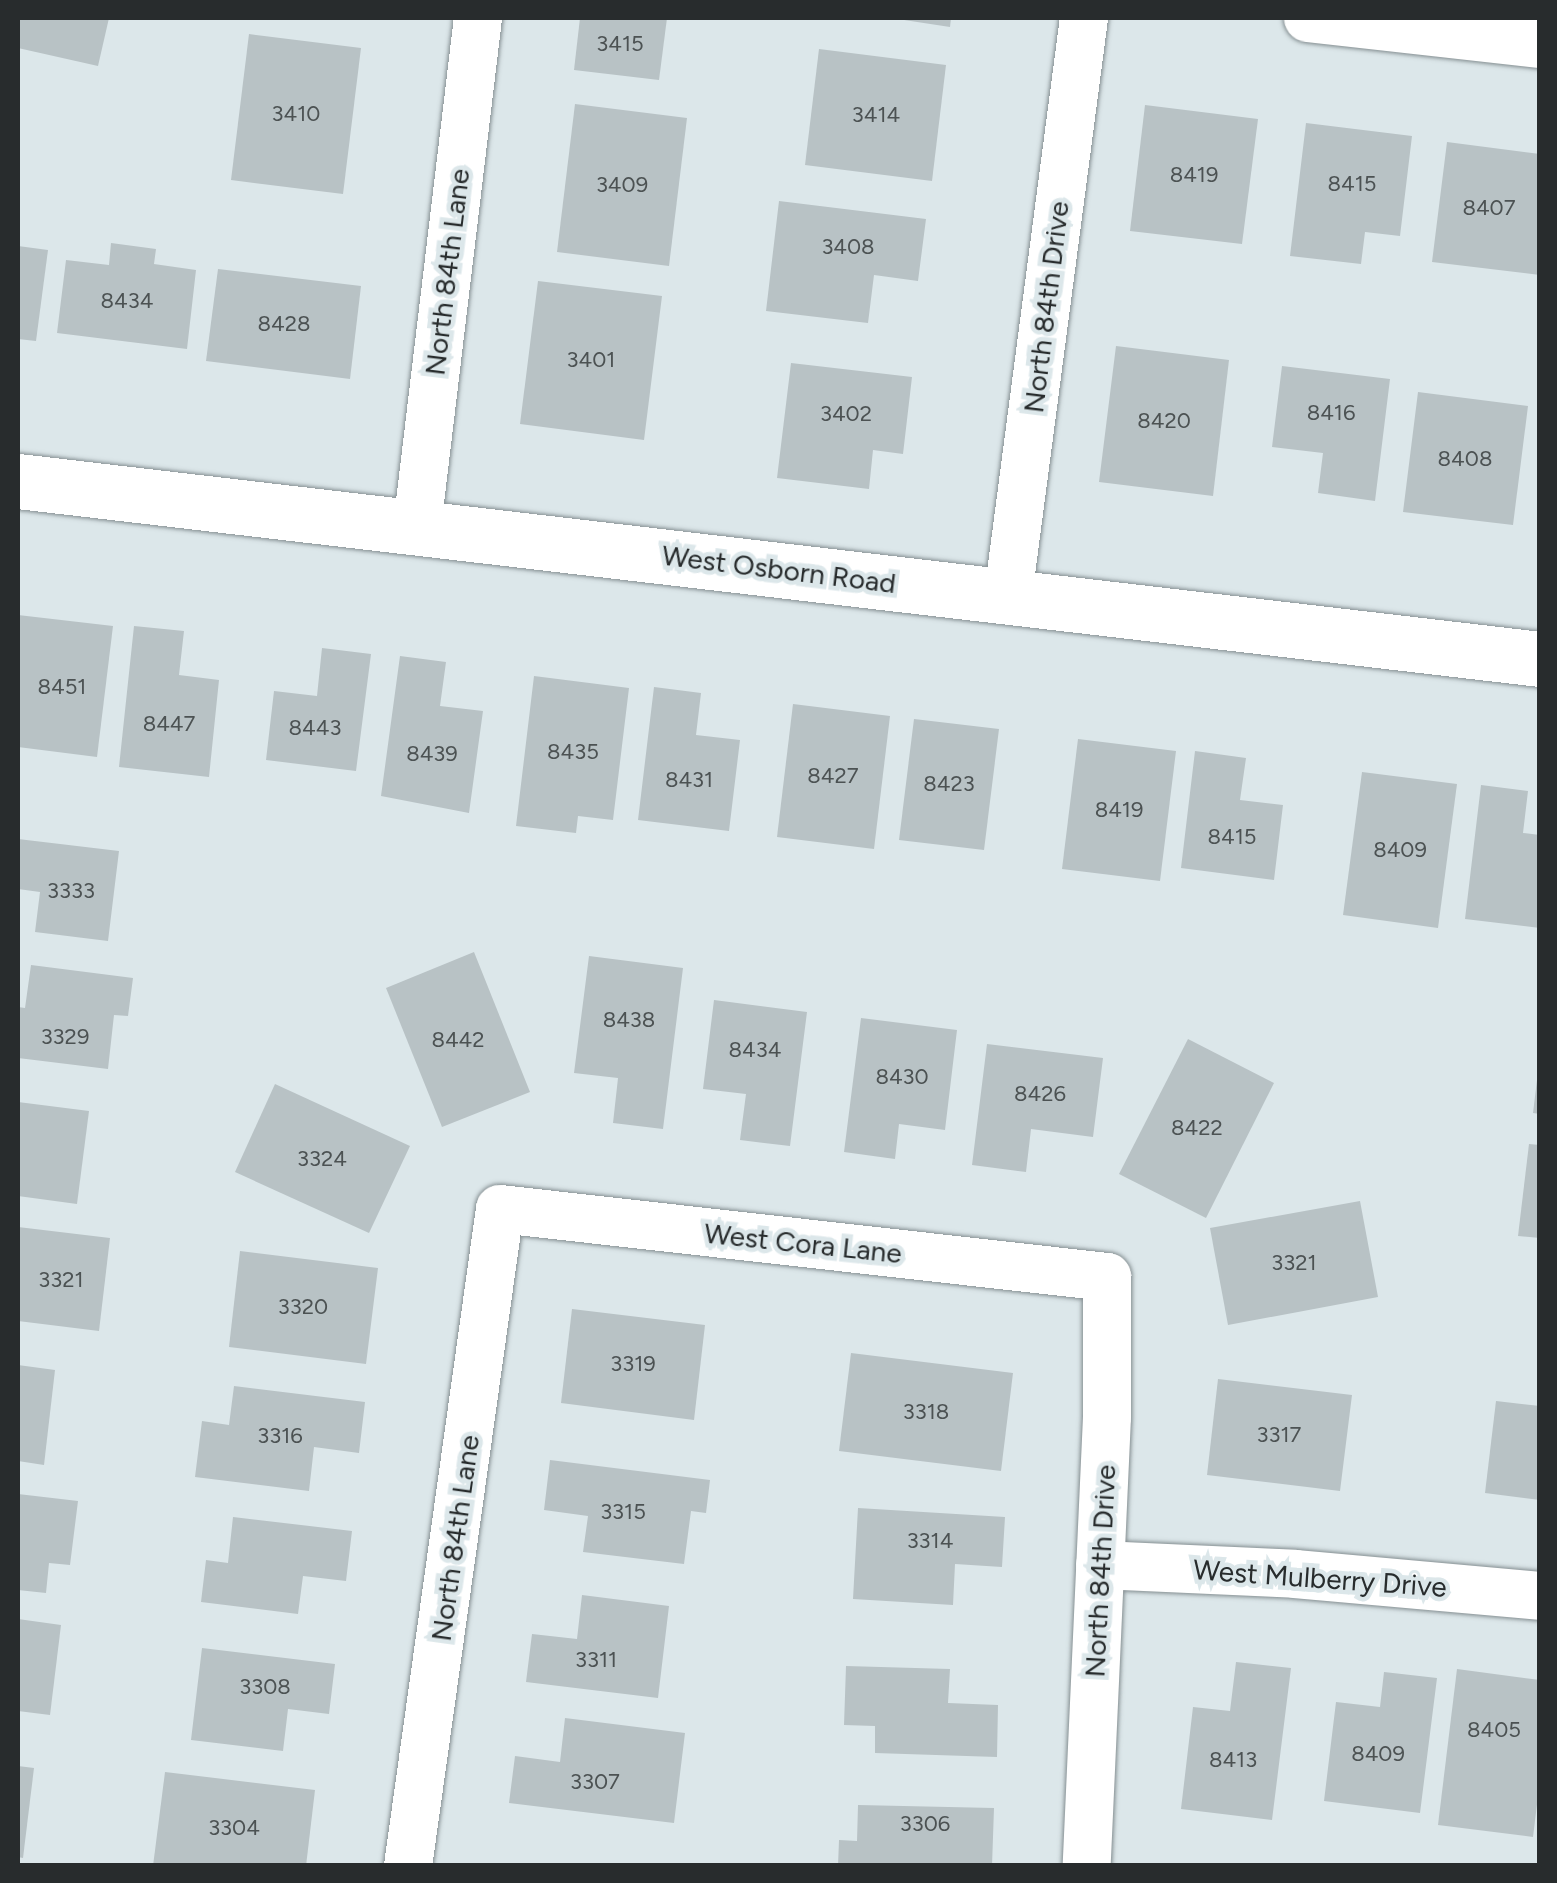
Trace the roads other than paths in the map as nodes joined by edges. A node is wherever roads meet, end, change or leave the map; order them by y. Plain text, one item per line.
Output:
1 (478, 18) edge
2 (1084, 18) edge
3 (1308, 18) edge
4 (1540, 44) edge
5 (18, 481) edge
6 (417, 527) junction
7 (1008, 596) junction
8 (1540, 659) edge
9 (500, 1209) joint
10 (1107, 1277) joint
11 (1100, 1566) junction
12 (1540, 1596) edge
13 (408, 1866) edge
14 (1086, 1866) edge

1 - 6 street, North 84th Lane
2 - 7 street, North 84th Drive
3 - 4 street
5 - 6 street, West Osborn Road
6 - 7 street, West Osborn Road
7 - 8 street, West Osborn Road
9 - 10 street, West Cora Lane
9 - 13 street, North 84th Lane
10 - 11 street, North 84th Drive
11 - 12 street, West Mulberry Drive
11 - 14 street, North 84th Drive

